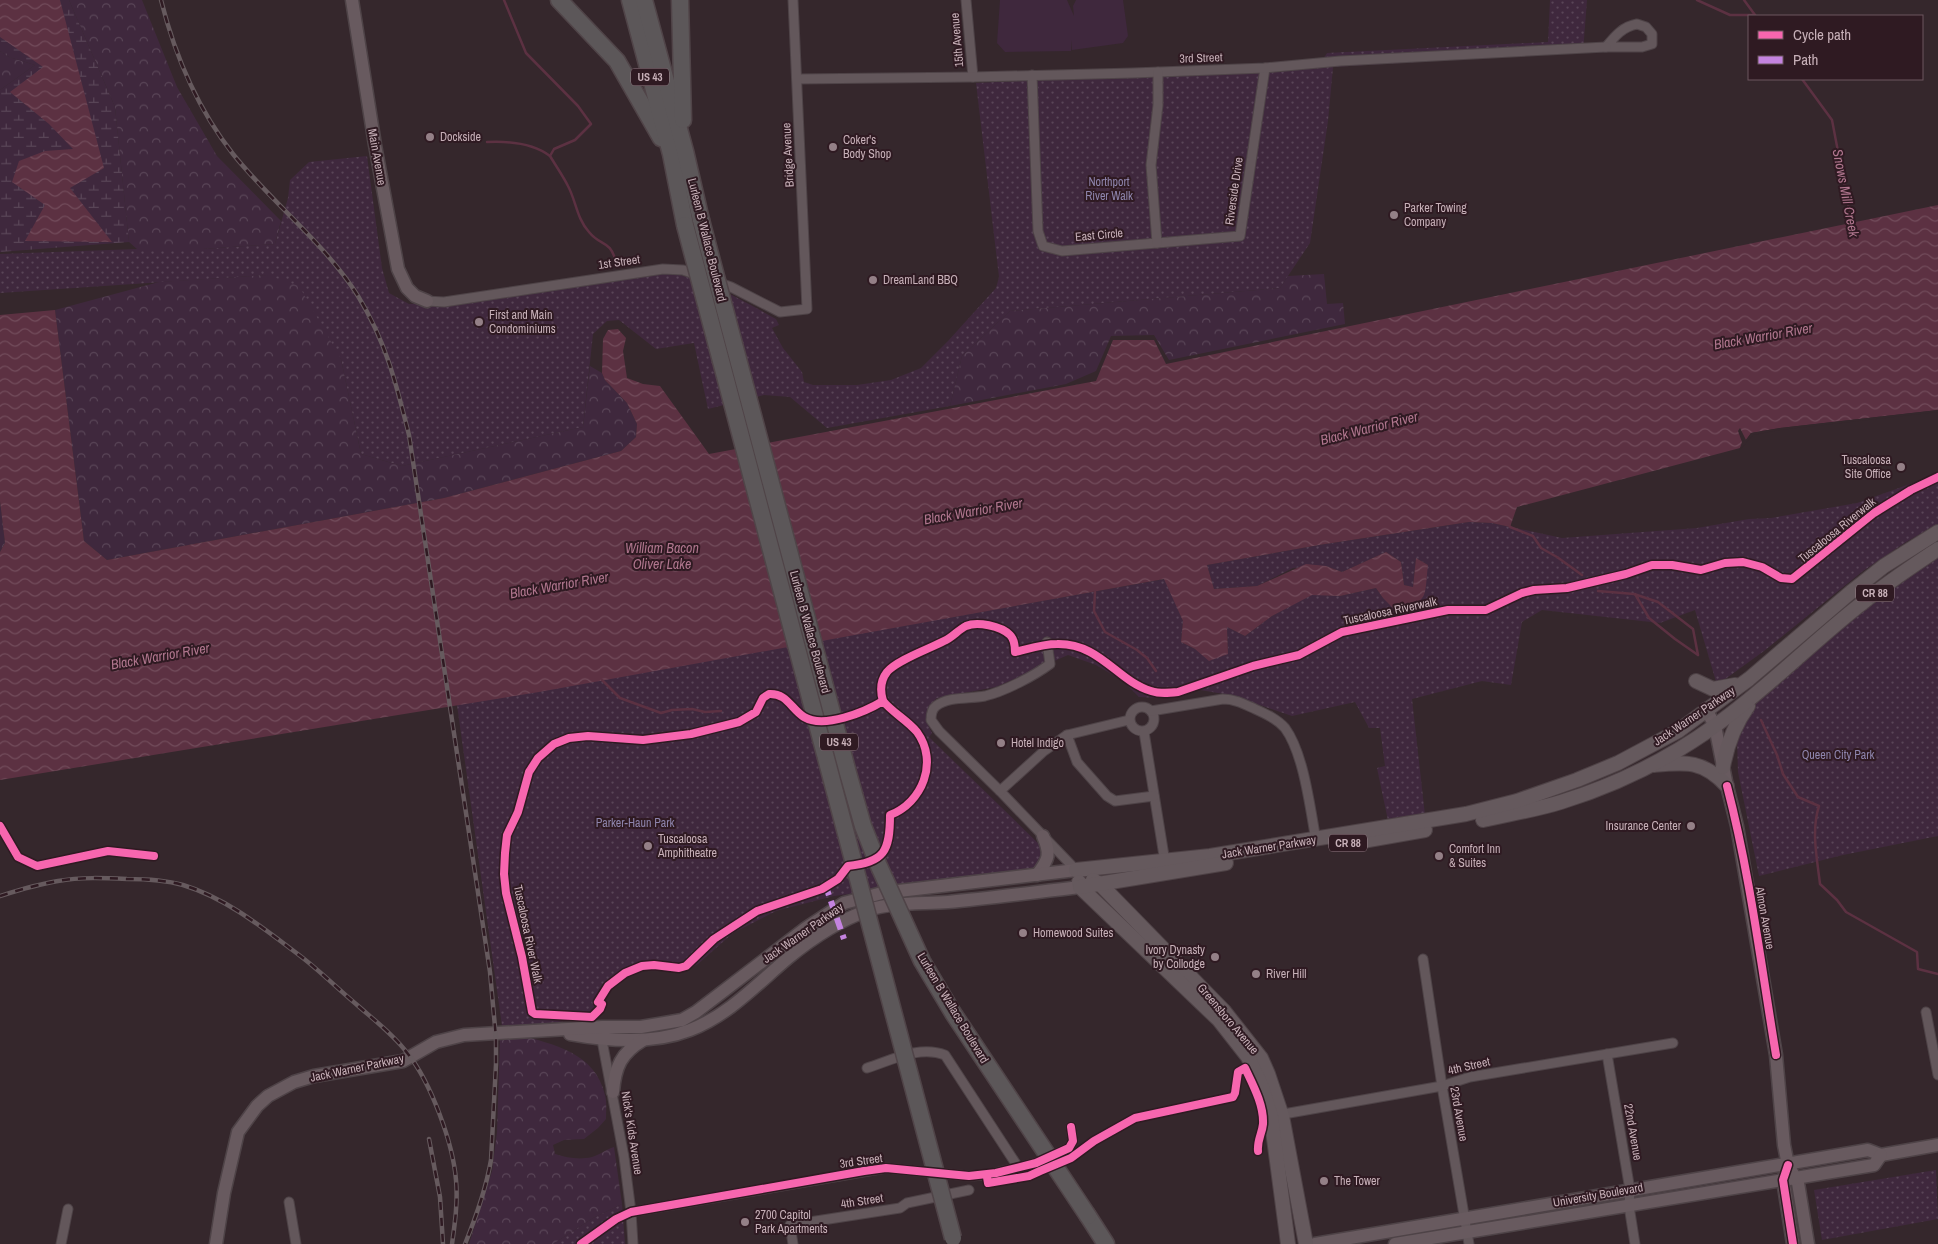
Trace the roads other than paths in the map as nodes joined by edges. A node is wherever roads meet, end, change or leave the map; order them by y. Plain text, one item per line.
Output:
1 (352, 0) edge
2 (559, 0) edge
3 (630, 0) edge
4 (644, 0) edge
5 (680, 0) edge
6 (794, 0) edge
7 (966, 0) edge
8 (1606, 47) junction
9 (1265, 68) junction
10 (1158, 72) junction
11 (1032, 75) junction
12 (973, 78) junction
13 (797, 79) junction
14 (678, 153) junction
15 (1157, 243) junction
16 (427, 301) joint
17 (807, 309) joint
18 (1938, 532) edge
19 (1938, 549) edge
20 (1047, 642) dead end
21 (1696, 681) dead end
22 (1743, 684) junction
23 (1756, 694) junction
24 (1706, 709) junction
25 (1151, 711) junction
26 (1129, 720) junction
27 (1715, 726) junction
28 (1144, 732) junction
29 (1067, 735) junction
30 (1651, 766) junction
31 (1723, 767) junction
32 (1727, 786) junction
33 (1000, 791) junction
34 (1154, 796) junction
35 (1043, 836) junction
36 (1316, 840) junction
37 (1165, 862) junction
38 (1076, 870) junction
39 (1037, 875) junction
40 (1134, 877) junction
41 (1100, 884) junction
42 (1080, 887) junction
43 (1122, 906) junction
44 (1423, 959) dead end
45 (1926, 1012) dead end
46 (1938, 1019) edge
47 (1929, 1026) junction
48 (602, 1032) junction
49 (644, 1040) junction
50 (1673, 1043) dead end
51 (1607, 1054) junction
52 (867, 1068) dead end
53 (1938, 1076) edge
54 (1442, 1086) junction
55 (613, 1092) junction
56 (1276, 1115) junction
57 (1071, 1127) dead end
58 (1938, 1145) edge
59 (1881, 1155) junction
60 (1788, 1165) junction
61 (1018, 1167) junction
62 (1797, 1178) junction
63 (1783, 1180) junction
64 (969, 1190) dead end
65 (1630, 1190) junction
66 (289, 1202) dead end
67 (1629, 1206) junction
68 (68, 1210) dead end
69 (631, 1212) junction
70 (1465, 1218) junction
71 (1468, 1238) edge
72 (954, 1241) edge
73 (61, 1244) edge
74 (216, 1244) edge
75 (296, 1244) edge
76 (633, 1244) edge
77 (793, 1244) edge
78 (1106, 1244) edge
79 (1288, 1244) edge
80 (1306, 1244) edge
81 (1315, 1244) edge
82 (1395, 1244) edge
83 (1635, 1244) edge
84 (1793, 1244) edge
85 (1808, 1244) edge

1 - 16 main road, Main Avenue
2 - 14 highway
3 - 14 highway, Lurleen B Wallace Boulevard / US 43
4 - 14 highway, Lurleen B Wallace Boulevard / US 43
5 - 14 highway
6 - 13 street, Bridge Avenue
7 - 12 street, 15th Avenue
8 - 8 street, 3rd Street
8 - 9 street, 3rd Street
9 - 10 street, 3rd Street
9 - 15 street, Riverside Drive
10 - 11 street, 3rd Street
10 - 15 street
11 - 12 street, 3rd Street
11 - 15 street, East Circle
12 - 13 street, 3rd Street
13 - 17 street, Bridge Avenue
14 - 72 highway, Lurleen B Wallace Boulevard / US 43, bridge
14 - 78 highway, Lurleen B Wallace Boulevard / US 43, bridge
16 - 17 street, 1st Street
18 - 22 main road, Jack Warner Parkway
19 - 23 main road, Jack Warner Parkway / CR 88
20 - 33 street, Greensboro Avenue
21 - 22 main road
22 - 24 main road, Jack Warner Parkway
23 - 27 main road, Jack Warner Parkway / CR 88
23 - 31 main road
24 - 27 main road, Almon Avenue
24 - 36 main road, Jack Warner Parkway
25 - 26 street
25 - 28 street
25 - 36 street
26 - 28 street
26 - 29 street
27 - 30 main road, Jack Warner Parkway / CR 88
27 - 31 main road, Almon Avenue
28 - 34 street
29 - 33 street
29 - 34 street
30 - 32 main road
30 - 40 main road, Jack Warner Parkway / CR 88
31 - 32 main road, Almon Avenue
32 - 60 main road, Almon Avenue
33 - 35 street, Greensboro Avenue
34 - 37 street
35 - 38 street, Greensboro Avenue
35 - 39 main road
36 - 37 main road, Jack Warner Parkway
37 - 38 main road, Jack Warner Parkway
38 - 39 main road, Jack Warner Parkway
38 - 41 main road, Greensboro Avenue
38 - 42 main road
39 - 48 main road, Jack Warner Parkway
40 - 41 main road, Jack Warner Parkway / CR 88
40 - 43 main road
41 - 42 main road, Jack Warner Parkway / CR 88
41 - 43 main road, Greensboro Avenue
42 - 49 main road, Jack Warner Parkway / CR 88
42 - 56 main road, Greensboro Avenue
43 - 56 main road, Greensboro Avenue
44 - 54 street, 23rd Avenue
45 - 47 street
46 - 47 street
47 - 53 street
48 - 49 main road, Jack Warner Parkway / CR 88
48 - 55 street, Nick's Kids Avenue
48 - 74 main road, Jack Warner Parkway
49 - 55 main road
50 - 51 street, 4th Street
51 - 54 street, 4th Street
51 - 65 street, 22nd Avenue
52 - 61 street
54 - 56 street, 4th Street
54 - 70 street, 23rd Avenue
55 - 69 street, Nick's Kids Avenue
56 - 79 main road, Greensboro Avenue
56 - 80 main road, Greensboro Avenue
57 - 61 street, 3rd Street
58 - 59 main road, University Boulevard
59 - 60 main road, University Boulevard
59 - 62 main road, University Boulevard
60 - 62 main road, Almon Avenue
60 - 63 main road, Almon Avenue
60 - 65 main road, University Boulevard
61 - 69 street, 3rd Street
62 - 63 main road, University Boulevard
62 - 85 main road, Almon Avenue
63 - 67 main road, University Boulevard
63 - 84 main road, Almon Avenue
64 - 77 street, 4th Street
65 - 67 street, 22nd Avenue
65 - 70 main road, University Boulevard
66 - 75 street
67 - 71 main road, University Boulevard
67 - 83 street, 22nd Avenue
68 - 73 street
69 - 76 street, Nick's Kids Avenue
70 - 71 street, 23rd Avenue
70 - 81 main road, University Boulevard
71 - 82 main road, University Boulevard

